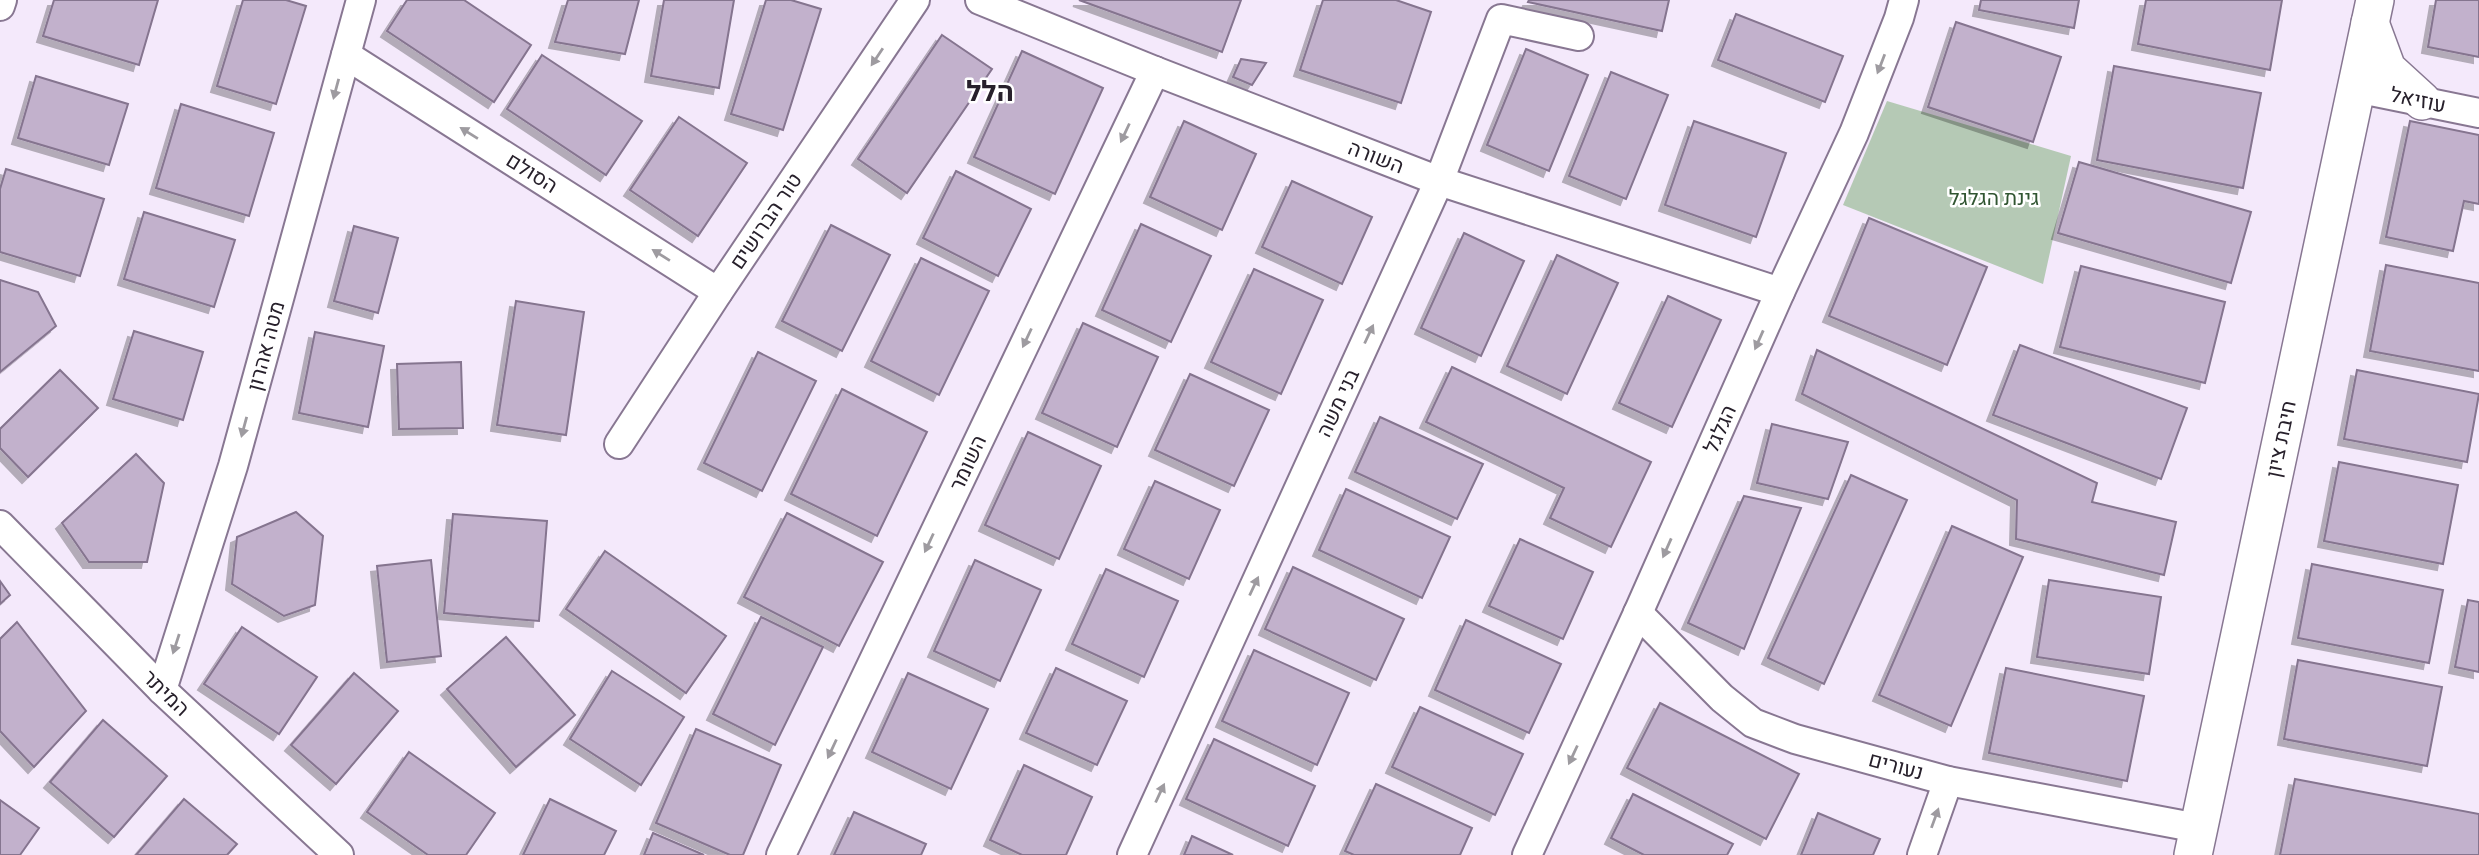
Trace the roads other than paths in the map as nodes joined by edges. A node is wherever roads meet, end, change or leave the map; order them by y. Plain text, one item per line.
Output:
1 (2, 0) edge
2 (361, 0) edge
3 (915, 0) edge
4 (980, 0) edge
5 (1903, 0) edge
6 (0, 6) edge
7 (2372, 11) edge
8 (1579, 36) dead end
9 (346, 55) junction
10 (1154, 71) junction
11 (2357, 88) junction
12 (2422, 101) junction
13 (2479, 113) edge
14 (1439, 181) junction
15 (718, 292) junction
16 (1780, 292) junction
17 (619, 444) dead end
18 (0, 525) edge
19 (1638, 613) junction
20 (162, 690) junction
21 (1948, 781) junction
22 (2196, 842) edge
23 (339, 855) edge
24 (781, 855) edge
25 (1132, 855) edge
26 (1527, 855) edge
27 (1922, 855) edge

1 - 6 street
2 - 9 street, מטה אהרון
3 -> 15 street, טור הברושים
4 - 10 street, השורה
5 -> 16 street, הגלגל
7 - 11 street, חיבת ציון
7 - 12 street, חיבת ציון
8 - 14 street, בני משה
15 -> 9 street, הסולם
9 -> 20 street, מטה אהרון
10 - 14 street, השורה
10 -> 24 street, השומר
11 - 12 street, עוזיאל
11 - 22 street, חיבת ציון
12 - 13 street, עוזיאל
14 - 16 street, השורה
25 -> 14 street, בני משה
15 - 17 street, טור הברושים
16 -> 19 street, הגלגל
18 - 20 street, המיתר
19 - 21 street, נעורים
19 -> 26 street, הגלגל
20 - 23 street, המיתר
21 - 22 street, נעורים
27 -> 21 street

